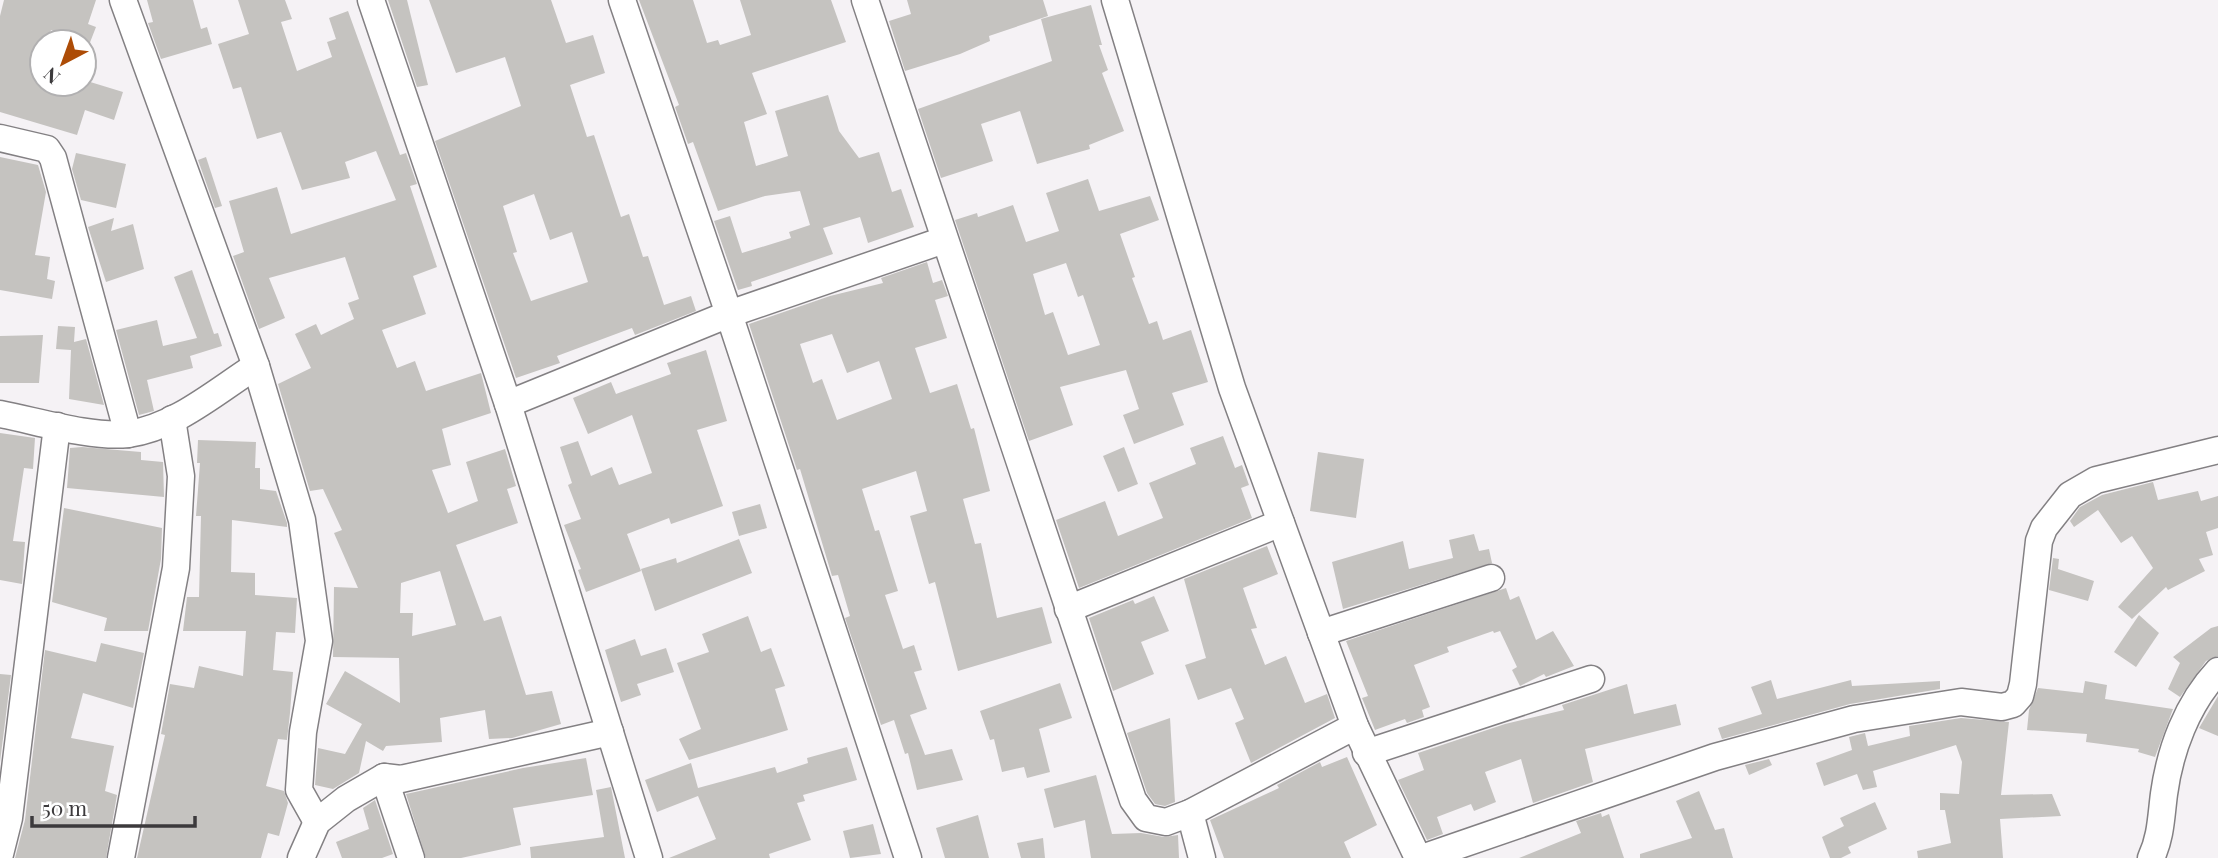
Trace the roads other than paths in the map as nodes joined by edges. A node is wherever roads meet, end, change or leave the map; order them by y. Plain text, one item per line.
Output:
1 (123, 0) edge
2 (371, 0) edge
3 (622, 0) edge
4 (865, 0) edge
5 (1115, 0) edge
6 (0, 138) edge
7 (944, 240) junction
8 (729, 314) junction
9 (256, 366) junction
10 (508, 404) junction
11 (0, 414) edge
12 (172, 419) junction
13 (57, 426) junction
14 (128, 434) junction
15 (2218, 450) edge
16 (1281, 523) junction
17 (1491, 578) dead end
18 (1068, 609) junction
19 (1321, 633) junction
20 (2218, 671) edge
21 (1591, 679) dead end
22 (1355, 726) junction
23 (610, 732) junction
24 (1366, 752) junction
25 (384, 777) junction
26 (1190, 813) junction
27 (317, 822) junction
28 (2157, 853) edge
29 (0, 854) edge
30 (1201, 857) edge
31 (121, 858) edge
32 (301, 858) edge
33 (411, 858) edge
34 (649, 858) edge
35 (908, 858) edge
36 (1420, 858) edge

1 - 9 street
2 - 10 street
3 - 8 street
4 - 7 street
5 - 16 street
6 - 14 street
7 - 8 street
7 - 18 street
8 - 10 street
8 - 35 street
9 - 12 street
9 - 27 street
10 - 23 street
11 - 13 street
12 - 14 street
12 - 31 street
13 - 14 street
13 - 29 street
15 - 36 street
16 - 18 street
16 - 19 street
17 - 19 street
18 - 26 street
19 - 22 street
20 - 28 street
21 - 24 street
22 - 24 street
22 - 26 street
23 - 25 street
23 - 34 street
24 - 36 street
25 - 27 street
25 - 33 street
26 - 30 street
27 - 32 street

